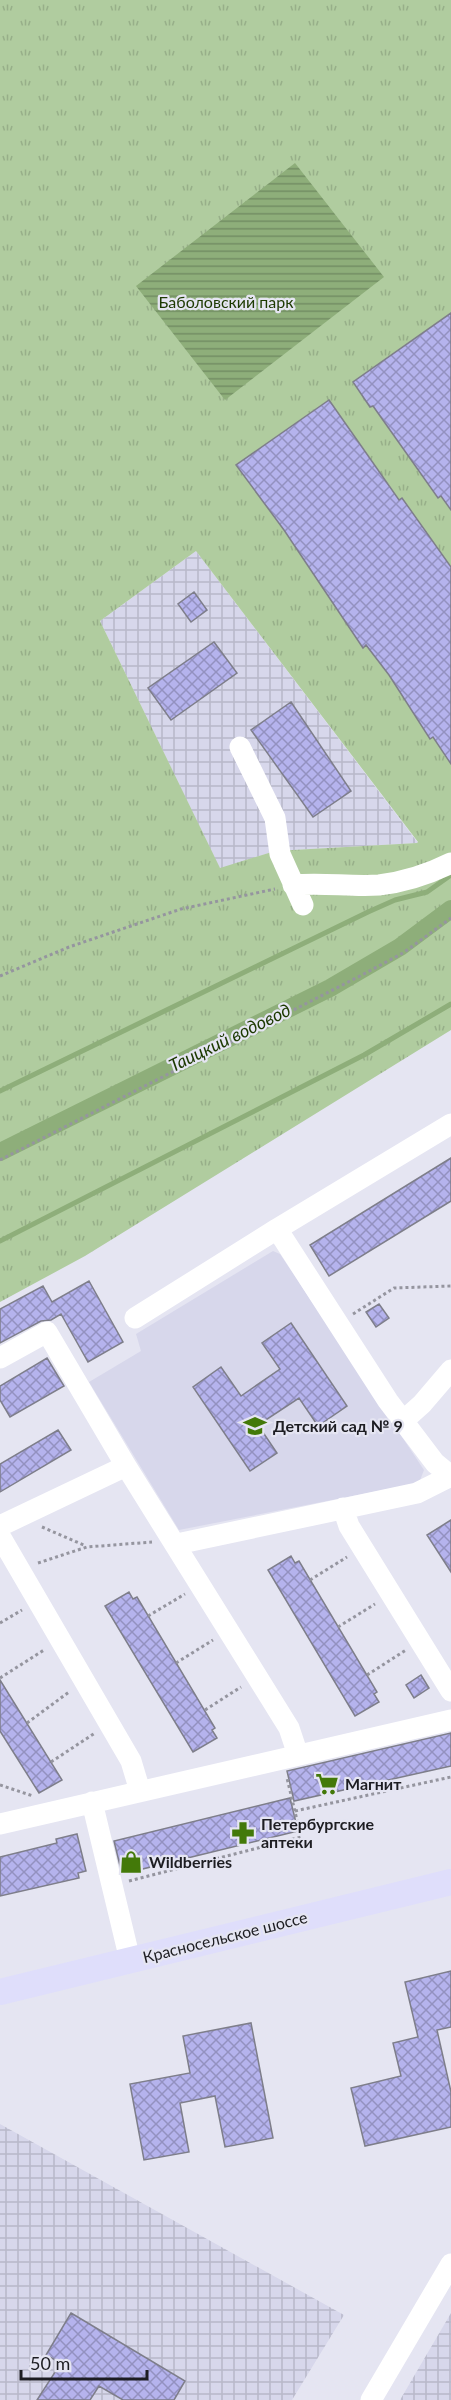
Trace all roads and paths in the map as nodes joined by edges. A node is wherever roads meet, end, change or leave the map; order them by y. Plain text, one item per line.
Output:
1 (240, 747) dead end
2 (451, 862) edge
3 (293, 885) junction
4 (303, 905) dead end
5 (451, 918) edge
6 (0, 976) edge
7 (451, 1124) edge
8 (0, 1160) edge
9 (277, 1229) junction
10 (451, 1286) edge
11 (368, 1304) dead end
12 (135, 1318) dead end
13 (0, 1358) edge
14 (451, 1370) edge
15 (403, 1421) junction
16 (126, 1466) junction
17 (451, 1476) edge
18 (343, 1508) junction
19 (33, 1523) dead end
20 (0, 1526) edge
21 (0, 1536) edge
22 (169, 1544) junction
23 (87, 1546) junction
24 (362, 1548) junction
25 (30, 1566) dead end
26 (310, 1580) dead end
27 (201, 1584) junction
28 (391, 1594) junction
29 (38, 1601) junction
30 (148, 1616) dead end
31 (0, 1623) edge
32 (338, 1627) dead end
33 (229, 1630) junction
34 (60, 1639) junction
35 (420, 1641) junction
36 (176, 1663) dead end
37 (367, 1674) dead end
38 (258, 1677) junction
39 (0, 1678) edge
40 (85, 1681) junction
41 (451, 1691) edge
42 (205, 1710) dead end
43 (451, 1720) edge
44 (27, 1723) dead end
45 (109, 1724) junction
46 (290, 1756) junction
47 (51, 1762) dead end
48 (451, 1777) edge
49 (0, 1785) edge
50 (140, 1791) junction
51 (41, 1798) dead end
52 (92, 1802) junction
53 (295, 1811) junction
54 (0, 1824) edge
55 (451, 1882) edge
56 (113, 1885) junction
57 (130, 1960) junction
58 (0, 1992) edge
59 (451, 2264) edge
60 (371, 2400) edge

1 - 3 street
2 - 3 street
3 - 4 street
3 - 6 path
5 - 8 path
7 - 9 street
9 - 12 street
9 - 15 street
10 - 11 path
13 - 16 street
14 - 15 street
15 - 17 street
16 - 20 street
16 - 22 street
17 - 18 street
18 - 22 street
18 - 24 street
19 - 23 path
21 - 29 street
22 - 23 path
22 - 27 street
23 - 25 path
24 - 26 path
24 - 28 street
27 - 30 path
27 - 33 street
28 - 32 path
28 - 35 street
29 - 31 path
29 - 34 street
33 - 36 path
33 - 38 street
34 - 39 path
34 - 40 street
35 - 37 path
35 - 41 street
38 - 42 path
38 - 46 street
40 - 44 path
40 - 45 street
43 - 46 street
45 - 47 path
45 - 50 street
46 - 50 street
46 - 53 path
48 - 53 path
49 - 51 path
50 - 52 street
52 - 54 street
52 - 56 street
53 - 56 path
55 - 57 main road, Красносельское шоссе
56 - 57 street
57 - 58 main road, Красносельское шоссе
59 - 60 street

